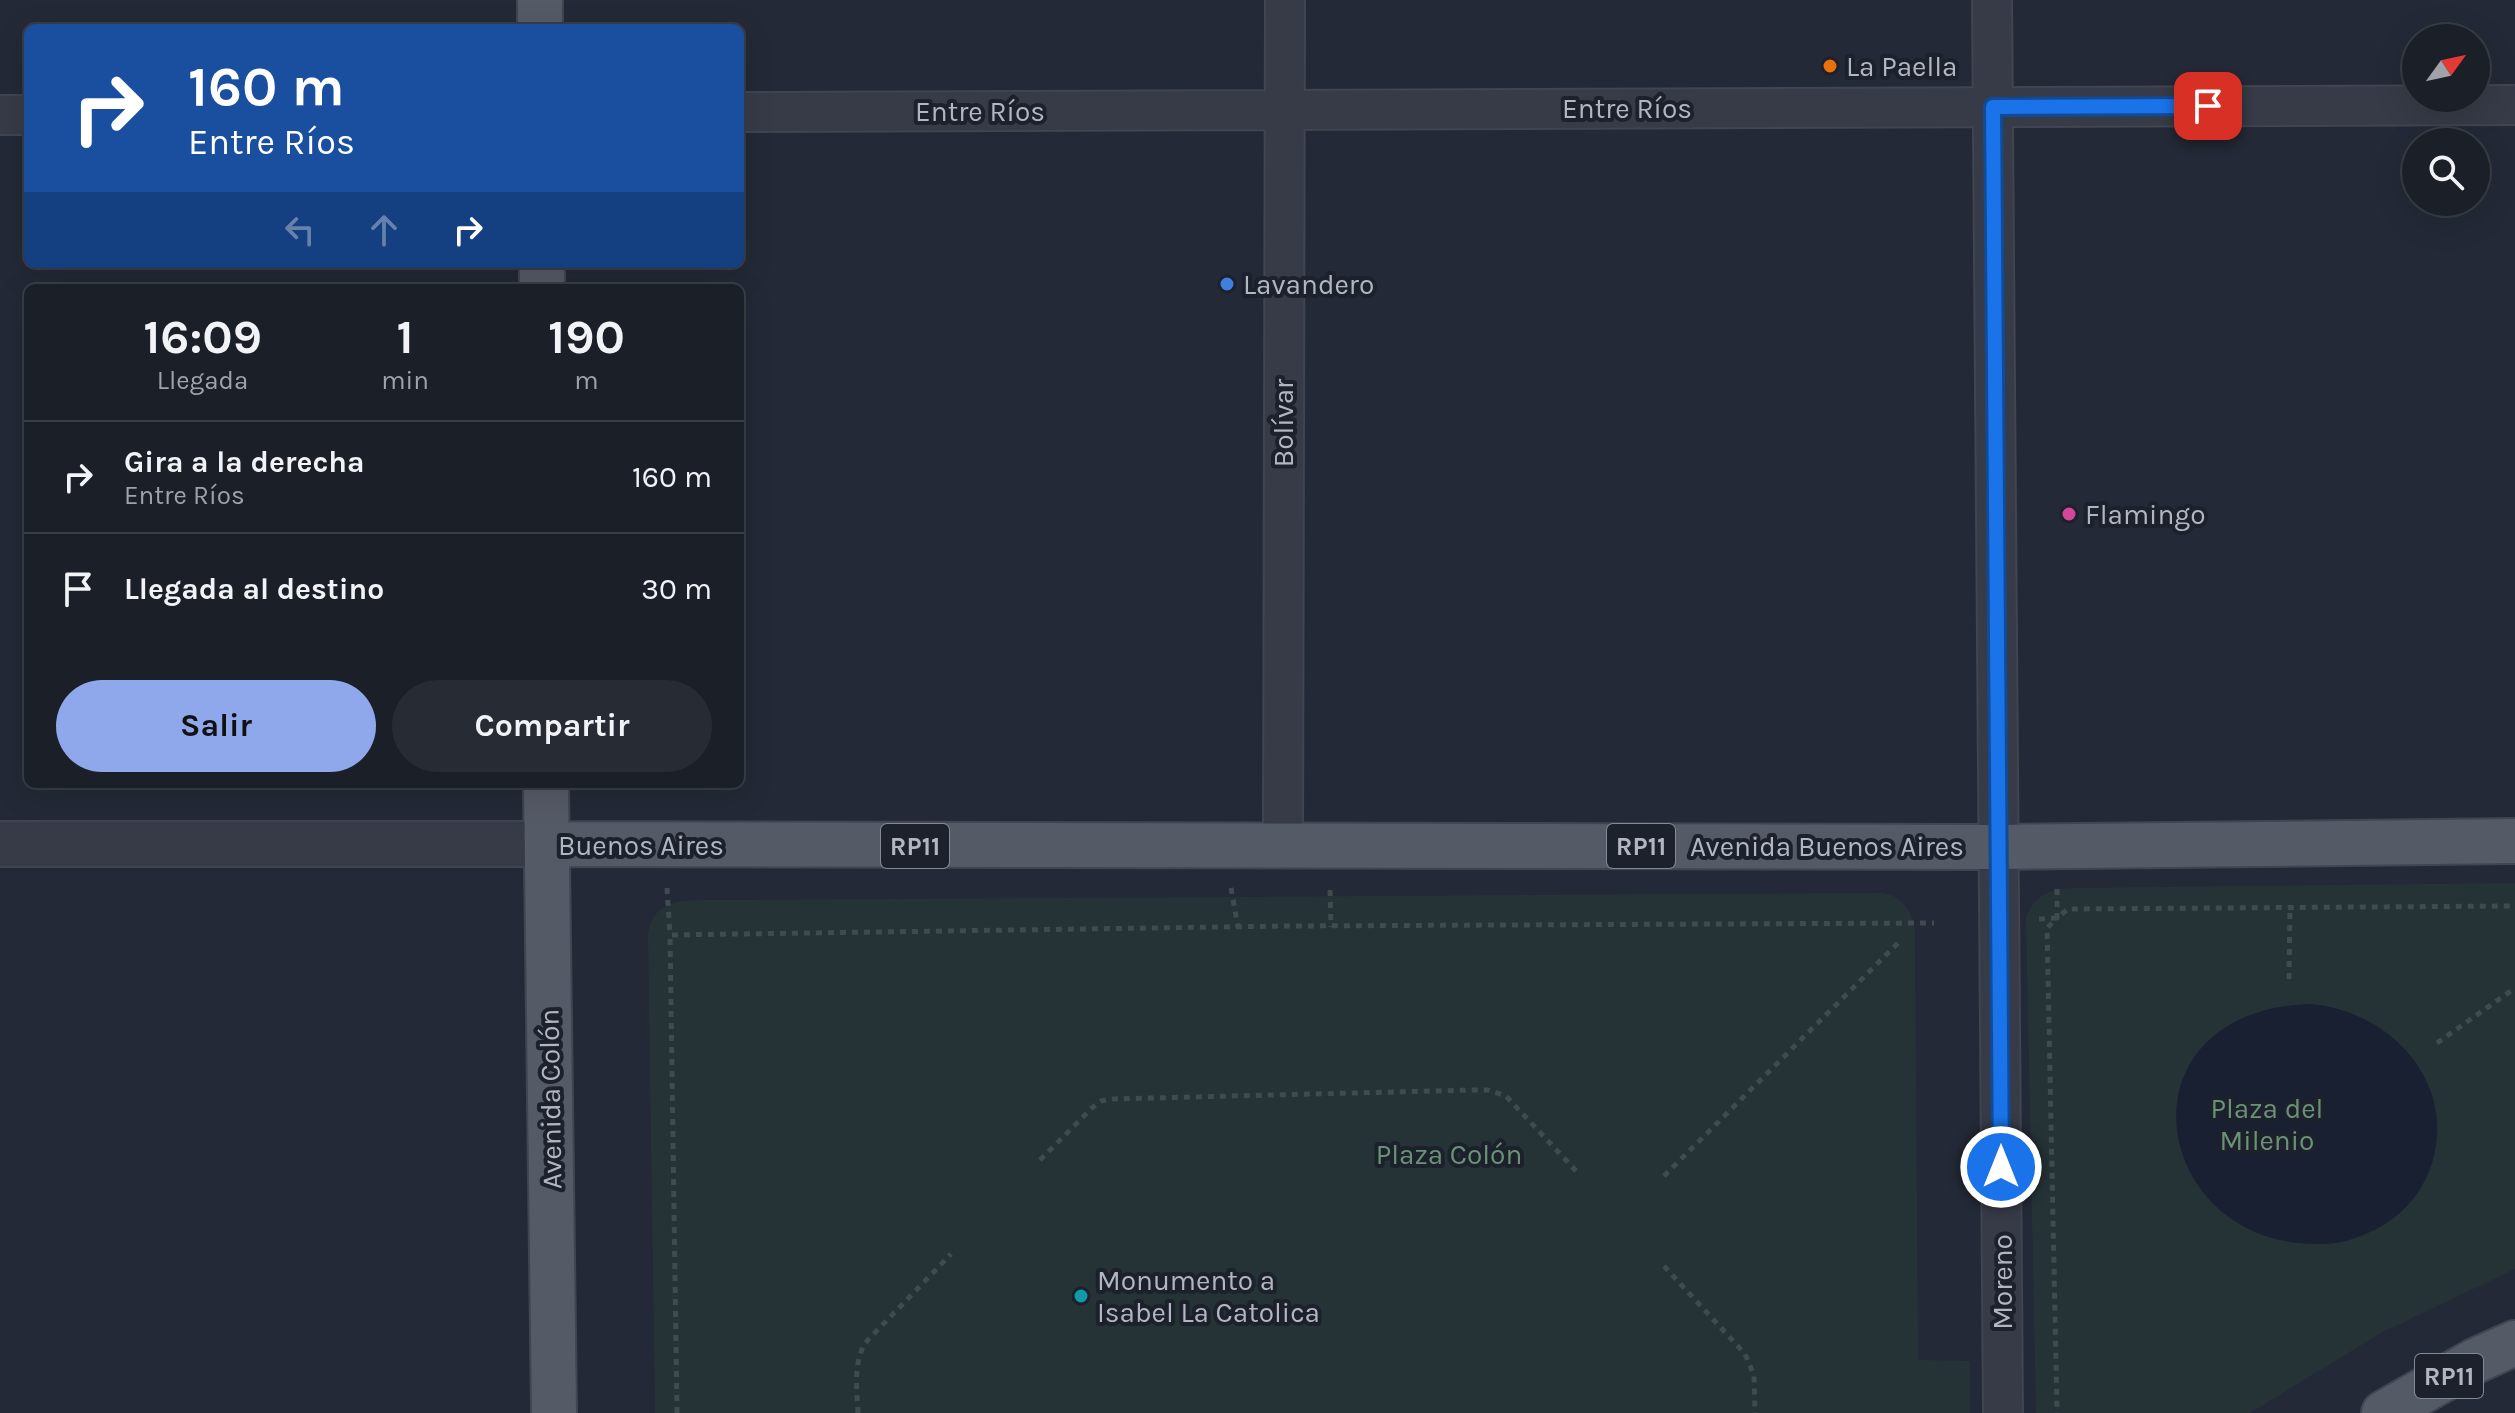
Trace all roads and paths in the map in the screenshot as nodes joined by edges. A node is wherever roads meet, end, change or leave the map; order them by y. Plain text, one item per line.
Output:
1 (540, 0) edge
2 (1285, 0) edge
3 (1992, 0) edge
4 (540, 24) edge
5 (2515, 105) edge
6 (1993, 107) junction
7 (1284, 109) junction
8 (744, 112) edge
9 (0, 115) edge
10 (24, 115) edge
11 (546, 788) edge
12 (2515, 841) edge
13 (0, 844) edge
14 (547, 844) junction
15 (1283, 845) junction
16 (1999, 847) junction
17 (2057, 888) dead end
18 (2290, 906) junction
19 (2515, 906) edge
20 (2057, 918) junction
21 (2026, 919) dead end
22 (1934, 923) dead end
23 (1899, 942) dead end
24 (2289, 979) dead end
25 (2515, 988) edge
26 (2437, 1043) dead end
27 (1040, 1160) dead end
28 (1576, 1171) dead end
29 (1664, 1176) dead end
30 (951, 1254) dead end
31 (1664, 1266) dead end
32 (2515, 1343) edge
33 (554, 1413) edge
34 (677, 1413) edge
35 (858, 1413) edge
36 (1755, 1413) edge
37 (2003, 1413) edge
38 (2057, 1413) edge
39 (2384, 1413) edge

1 - 4 main road
2 - 7 street, Bolívar
3 - 6 street, Moreno
5 - 6 street, Entre Ríos
6 - 7 street, Entre Ríos
6 - 16 street, Moreno
7 - 8 street, Entre Ríos
7 - 15 street, Bolívar
9 - 10 street
11 - 14 main road, Avenida Colón
12 - 16 main road, Avenida Buenos Aires / RP11
13 - 14 street, Buenos Aires
14 - 15 main road, Buenos Aires / RP11
14 - 33 main road, Avenida Colón
15 - 16 main road, Avenida Buenos Aires / RP11
16 - 37 street, Moreno
17 - 20 path
18 - 19 path
18 - 20 path
18 - 24 path
20 - 21 path
20 - 38 path
22 - 34 path
23 - 29 path
25 - 26 path
27 - 28 path
30 - 35 path
31 - 36 path
32 - 39 main road, RP11

